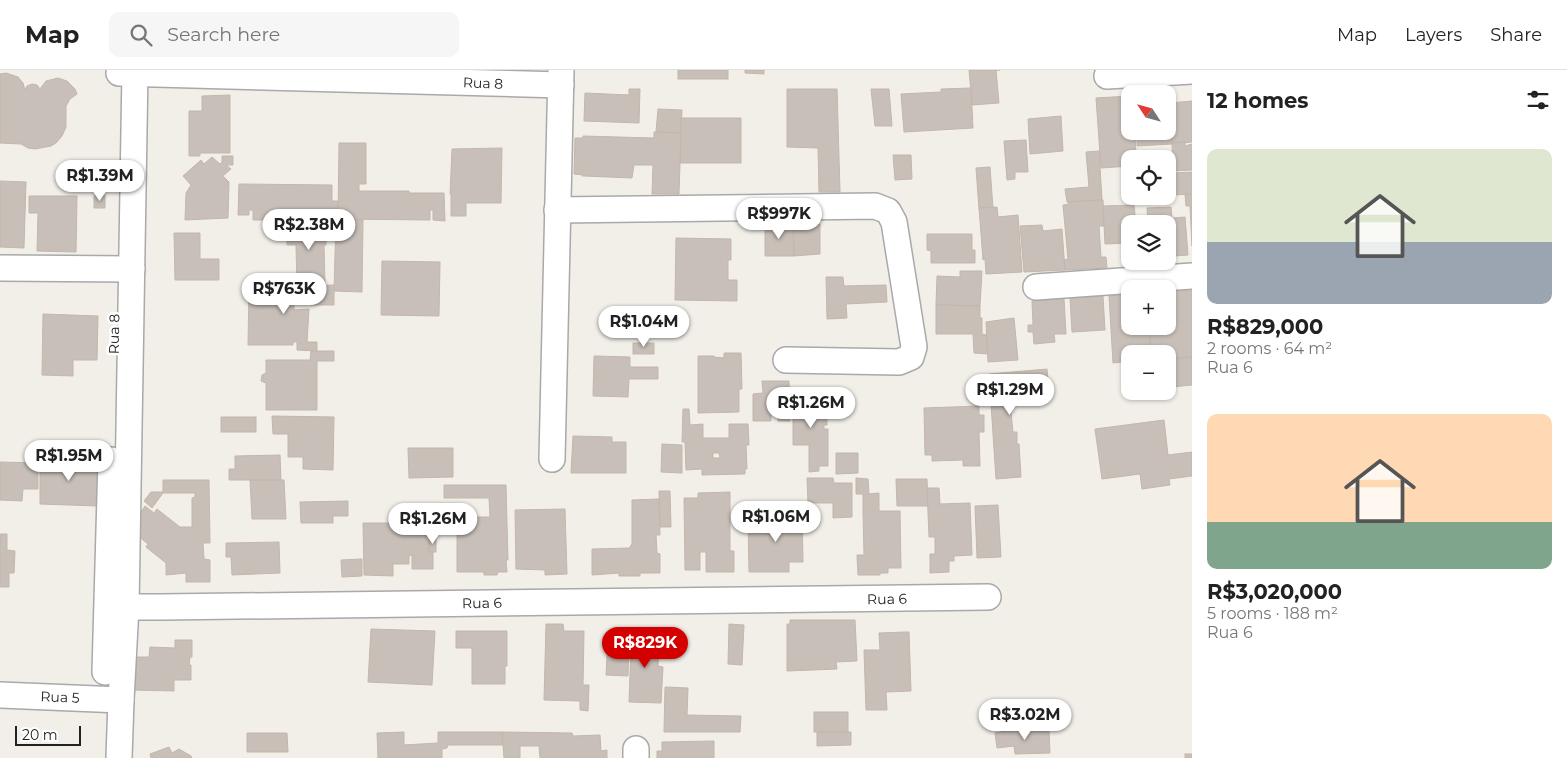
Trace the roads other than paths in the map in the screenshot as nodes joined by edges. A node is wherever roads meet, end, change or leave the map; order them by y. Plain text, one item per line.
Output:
1 (1192, 71) edge
2 (127, 72) edge
3 (1107, 76) dead end
4 (561, 78) edge
5 (557, 210) junction
6 (0, 268) edge
7 (124, 270) junction
8 (1192, 276) edge
9 (1036, 287) dead end
10 (786, 360) dead end
11 (552, 458) dead end
12 (988, 597) dead end
13 (117, 609) junction
14 (0, 695) edge
15 (112, 699) junction
16 (102, 758) edge
17 (119, 758) edge

1 - 3 street
2 - 4 street, Rua 8
2 - 7 street, Rua 8
4 - 5 street, Rua 8
5 - 10 street
5 - 11 street, Rua 8
6 - 7 street
7 - 13 street, Rua 8
8 - 9 street
12 - 13 street, Rua 6
13 - 15 street
14 - 15 street, Rua 5
15 - 16 street
15 - 17 street

